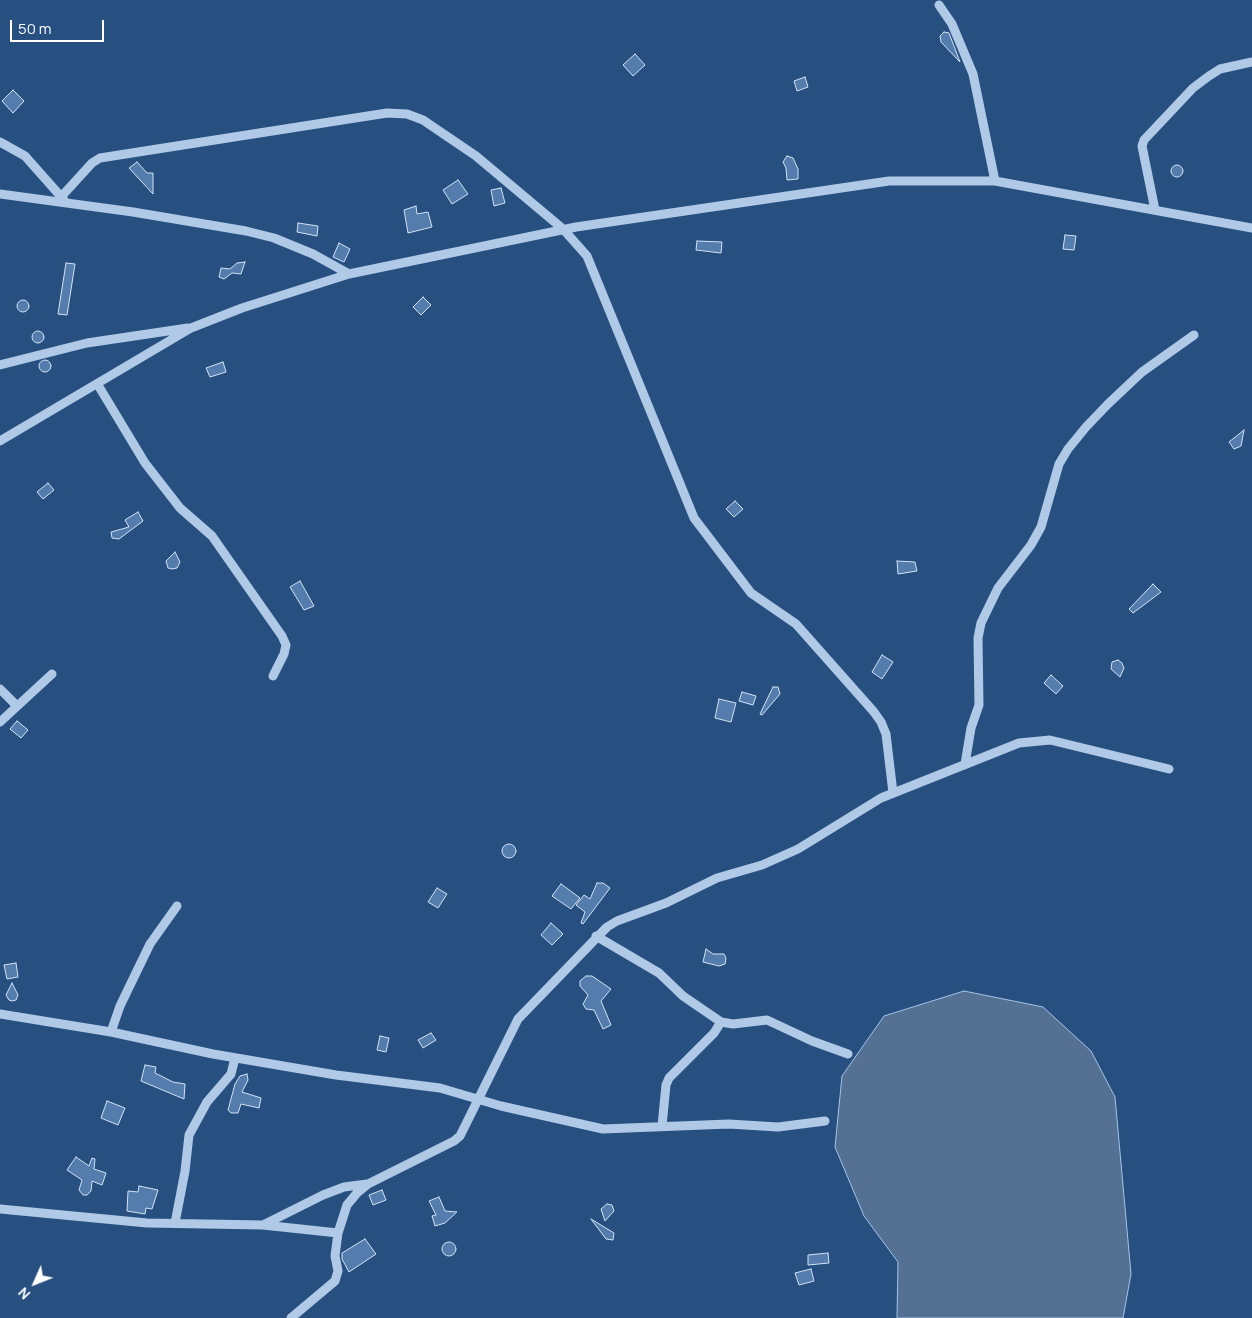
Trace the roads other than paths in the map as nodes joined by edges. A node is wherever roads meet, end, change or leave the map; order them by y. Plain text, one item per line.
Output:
1 (939, 5) dead end
2 (1252, 62) edge
3 (0, 142) edge
4 (995, 181) junction
5 (0, 194) edge
6 (63, 199) junction
7 (1155, 210) junction
8 (1252, 228) edge
9 (563, 229) junction
10 (349, 274) junction
11 (191, 328) junction
12 (1194, 335) dead end
13 (0, 365) edge
14 (98, 384) junction
15 (0, 441) edge
16 (52, 674) dead end
17 (273, 676) dead end
18 (0, 689) edge
19 (17, 706) junction
20 (0, 722) edge
21 (966, 764) junction
22 (1169, 769) dead end
23 (893, 793) junction
24 (177, 906) dead end
25 (596, 936) junction
26 (0, 1014) edge
27 (721, 1022) junction
28 (110, 1032) junction
29 (848, 1054) dead end
30 (235, 1058) junction
31 (477, 1099) junction
32 (825, 1121) dead end
33 (662, 1126) junction
34 (368, 1184) junction
35 (0, 1208) edge
36 (175, 1224) junction
37 (263, 1225) junction
38 (338, 1233) junction
39 (292, 1318) edge

1 - 4 street
2 - 7 street
3 - 6 street
4 - 7 street
4 - 9 street
5 - 6 street
6 - 9 street
6 - 10 street
7 - 8 street
9 - 10 street
9 - 23 street
10 - 11 street
11 - 13 street
11 - 14 street
12 - 21 street
14 - 15 street
14 - 17 street
16 - 19 street
18 - 19 street
19 - 20 street
21 - 22 street
21 - 23 street
23 - 25 street
24 - 28 street
25 - 27 street
25 - 31 street
26 - 28 street
27 - 29 street
27 - 33 street
28 - 30 street
30 - 31 street
30 - 36 street
31 - 33 street
31 - 34 street
32 - 33 street
34 - 37 street
34 - 38 street
35 - 36 street
36 - 37 street
37 - 38 street
38 - 39 street

